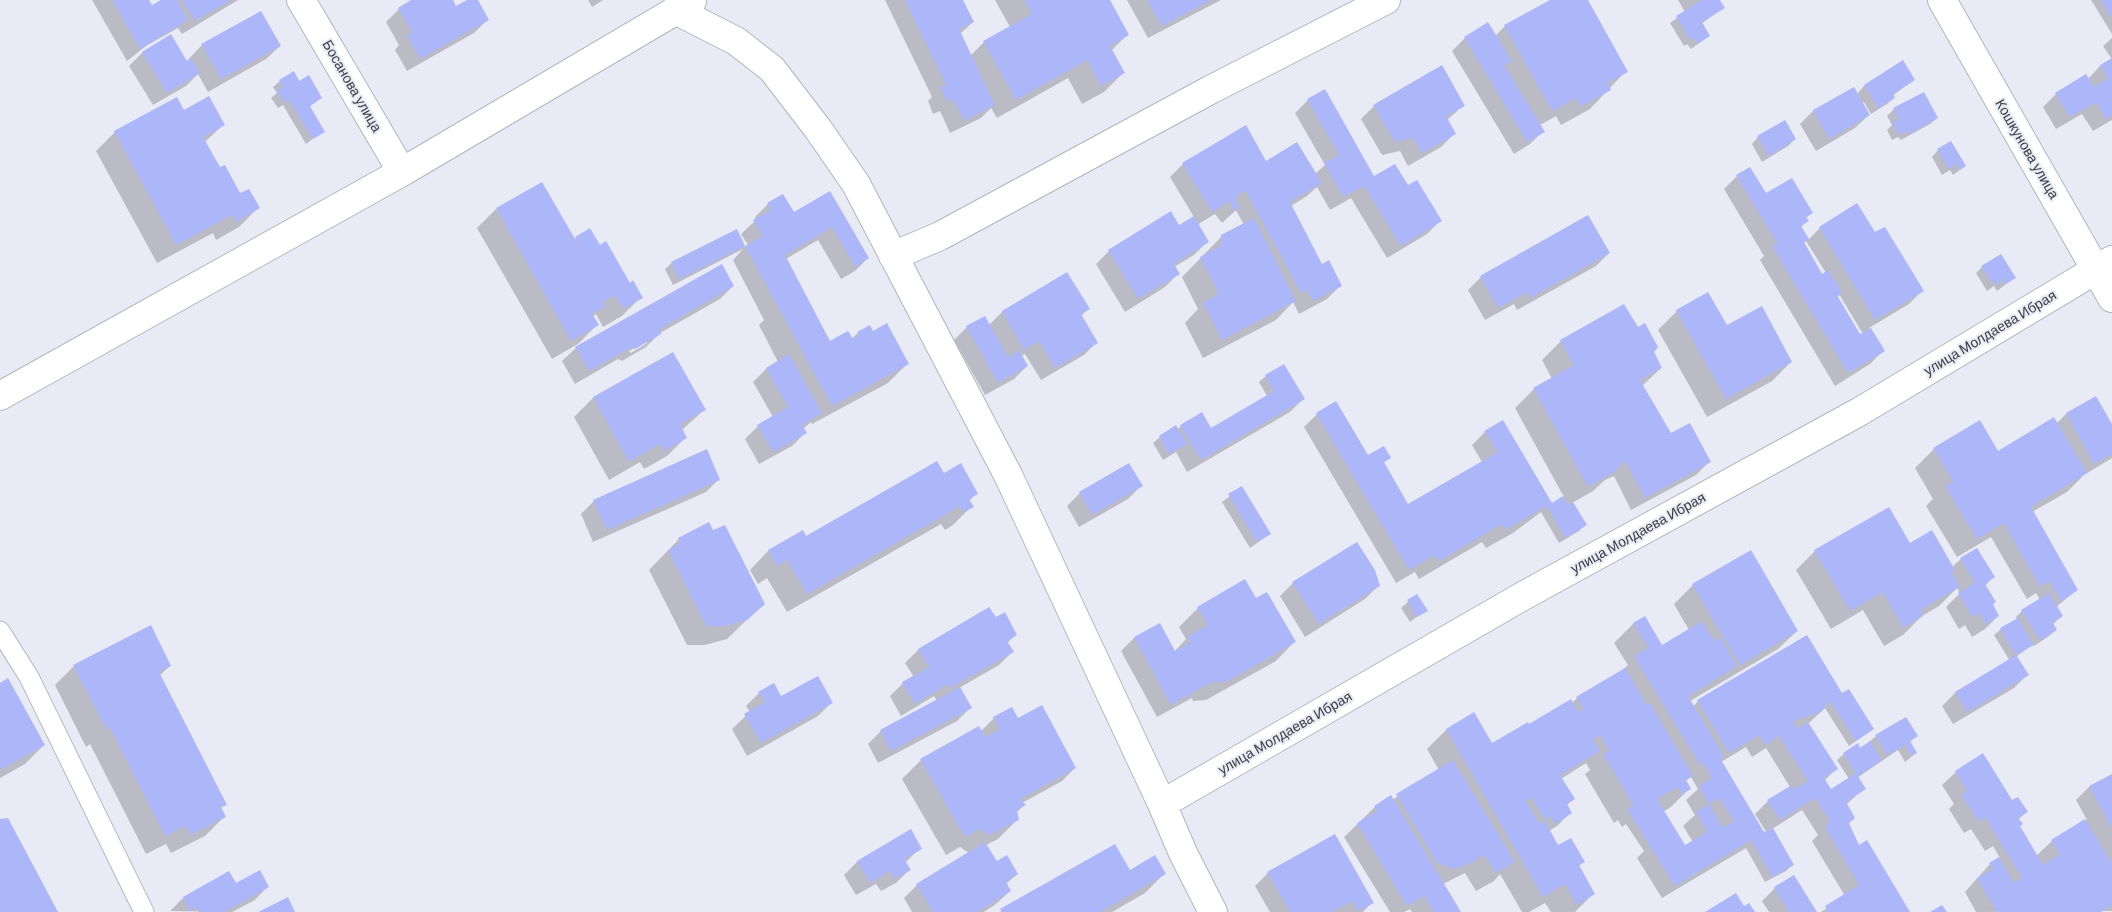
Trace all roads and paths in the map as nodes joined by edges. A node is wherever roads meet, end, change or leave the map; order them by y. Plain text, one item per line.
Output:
1 (302, 0) edge
2 (1386, 0) edge
3 (1942, 0) edge
4 (684, 5) edge
5 (402, 172) junction
6 (893, 256) junction
7 (2104, 265) edge
8 (2112, 298) edge
9 (0, 396) edge
10 (0, 631) edge
11 (1162, 804) junction
12 (144, 912) edge
13 (1213, 912) edge

1 - 5 street, Босанова улица
2 - 6 street
3 - 7 street, Кошкунова улица
4 - 5 street
4 - 6 street
5 - 9 street
6 - 11 street
7 - 8 street, Кошкунова улица
7 - 11 street, улица Молдаева Ибрая
10 - 12 lane
11 - 13 street

